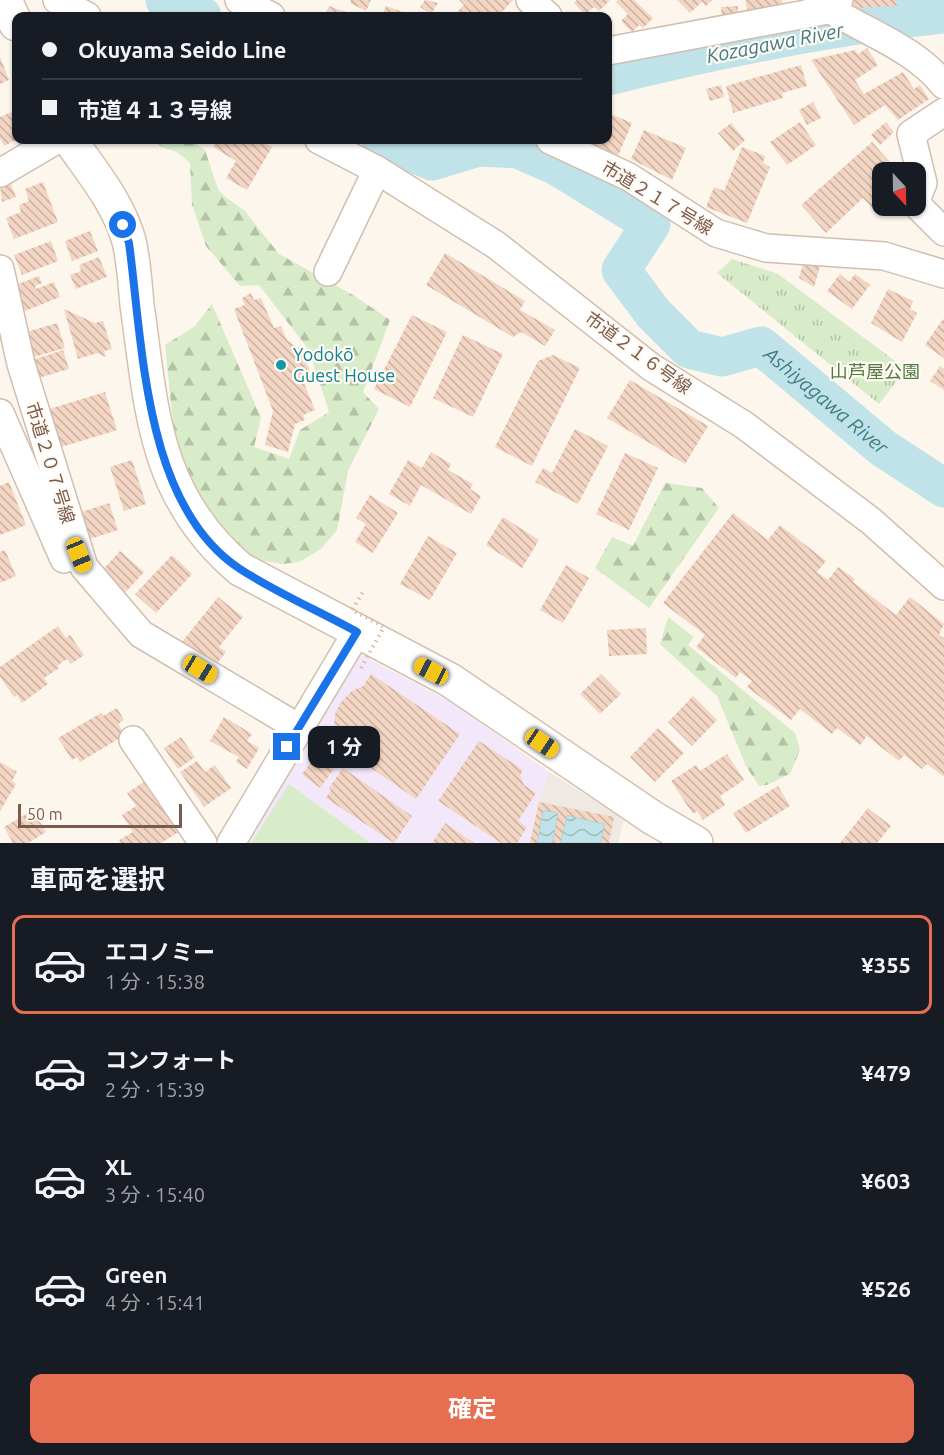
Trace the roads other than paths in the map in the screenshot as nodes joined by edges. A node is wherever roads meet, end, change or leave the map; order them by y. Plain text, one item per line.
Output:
1 (5, 0) edge
2 (57, 0) edge
3 (239, 0) edge
4 (530, 0) edge
5 (805, 0) edge
6 (839, 9) edge
7 (80, 12) edge
8 (264, 12) edge
9 (544, 12) edge
10 (12, 15) edge
11 (612, 50) edge
12 (944, 85) edge
13 (944, 112) edge
14 (49, 144) edge
15 (73, 144) edge
16 (327, 144) edge
17 (558, 144) edge
18 (377, 170) junction
19 (0, 173) edge
20 (944, 232) edge
21 (0, 269) edge
22 (328, 272) dead end
23 (944, 274) edge
24 (0, 413) edge
25 (84, 567) junction
26 (944, 586) edge
27 (357, 632) junction
28 (299, 728) junction
29 (133, 740) dead end
30 (203, 843) edge
31 (231, 843) edge
32 (696, 843) edge

1 - 10 main road
2 - 7 street
3 - 8 street
4 - 9 street
5 - 6 street
6 - 11 street
6 - 12 street
13 - 20 street
14 - 19 street
15 - 27 main road
16 - 18 street, 市道２１６号線
17 - 23 street, 市道２１７号線
18 - 22 street
18 - 26 street, 市道２１６号線
21 - 25 street, 市道２０７号線
24 - 25 street
25 - 28 street, 市道２０７号線
27 - 28 street
27 - 32 main road
28 - 31 street
29 - 30 street

